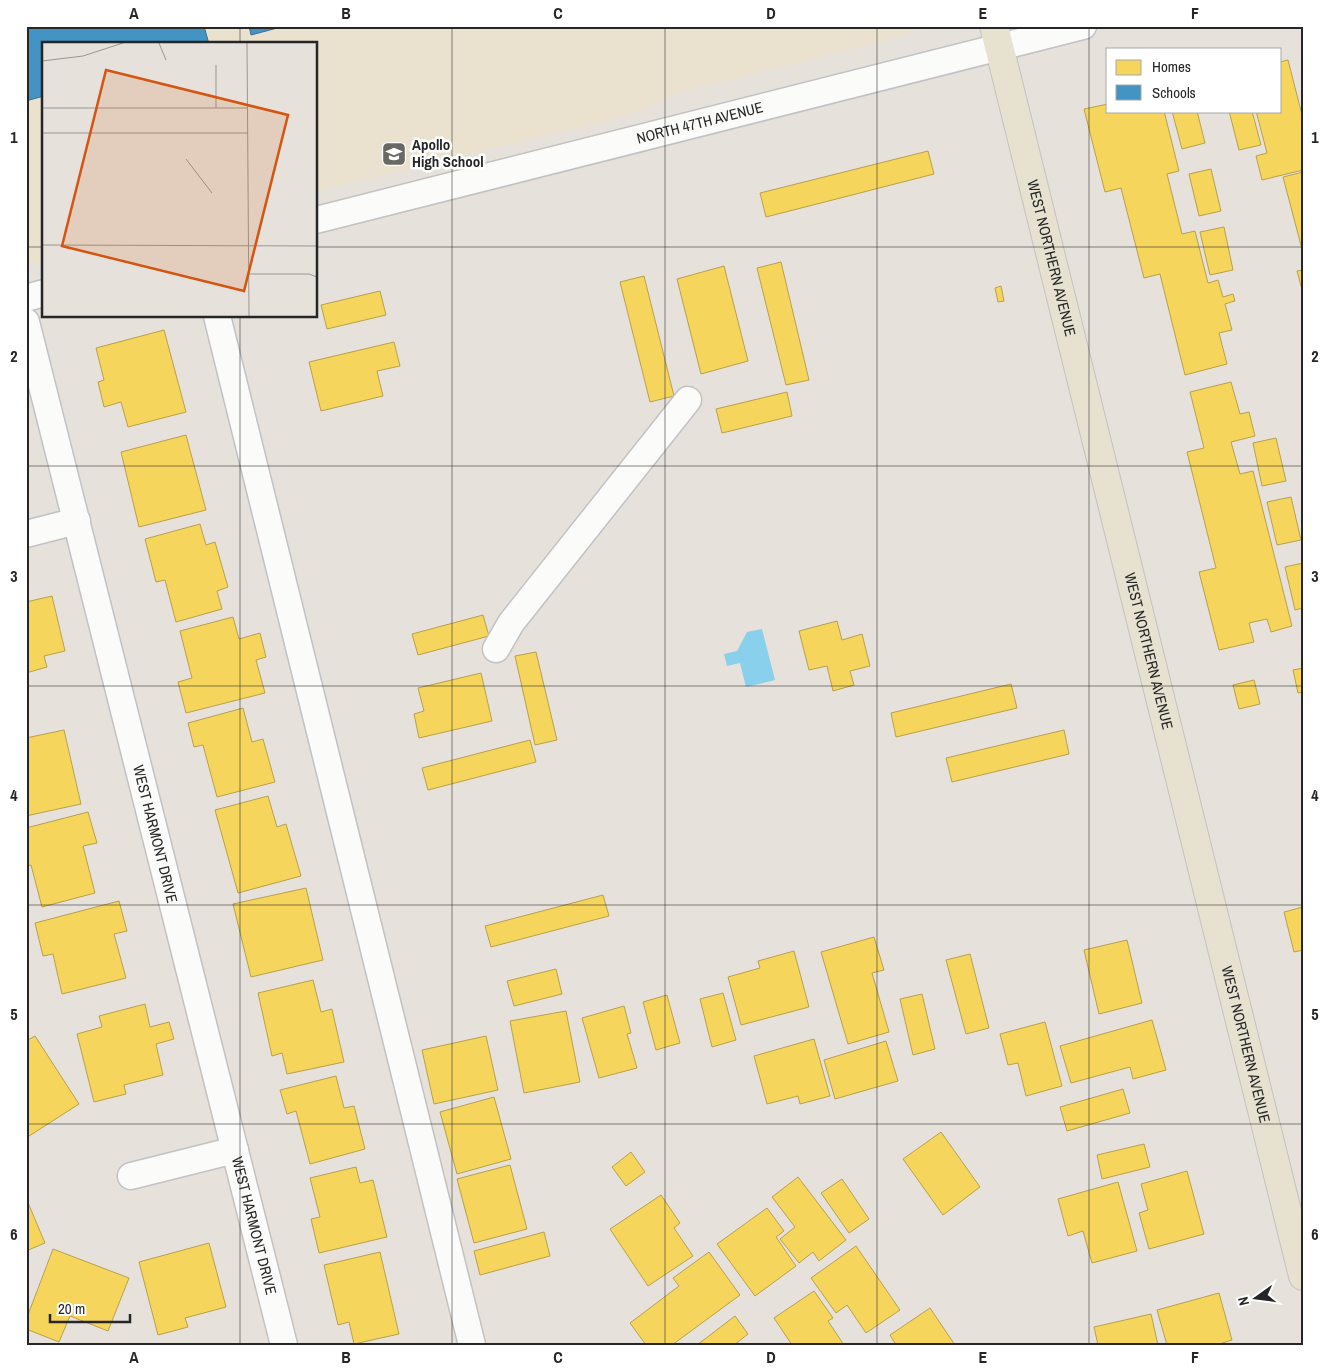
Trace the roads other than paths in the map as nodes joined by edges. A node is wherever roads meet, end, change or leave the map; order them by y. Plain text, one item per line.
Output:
1 (1083, 26) edge
2 (996, 37) edge
3 (318, 219) edge
4 (42, 294) edge
5 (26, 298) edge
6 (217, 318) edge
7 (26, 322) edge
8 (688, 400) dead end
9 (77, 521) junction
10 (26, 534) edge
11 (496, 649) dead end
12 (235, 1150) junction
13 (130, 1176) dead end
14 (1303, 1276) edge
15 (284, 1345) edge
16 (472, 1345) edge

1 - 2 street, NORTH 47TH AVENUE
2 - 3 street, NORTH 47TH AVENUE
2 - 14 main road, WEST NORTHERN AVENUE
4 - 5 street
6 - 16 street
7 - 9 street, WEST HARMONT DRIVE
8 - 11 street
9 - 10 street
9 - 12 street, WEST HARMONT DRIVE
12 - 13 street
12 - 15 street, WEST HARMONT DRIVE

